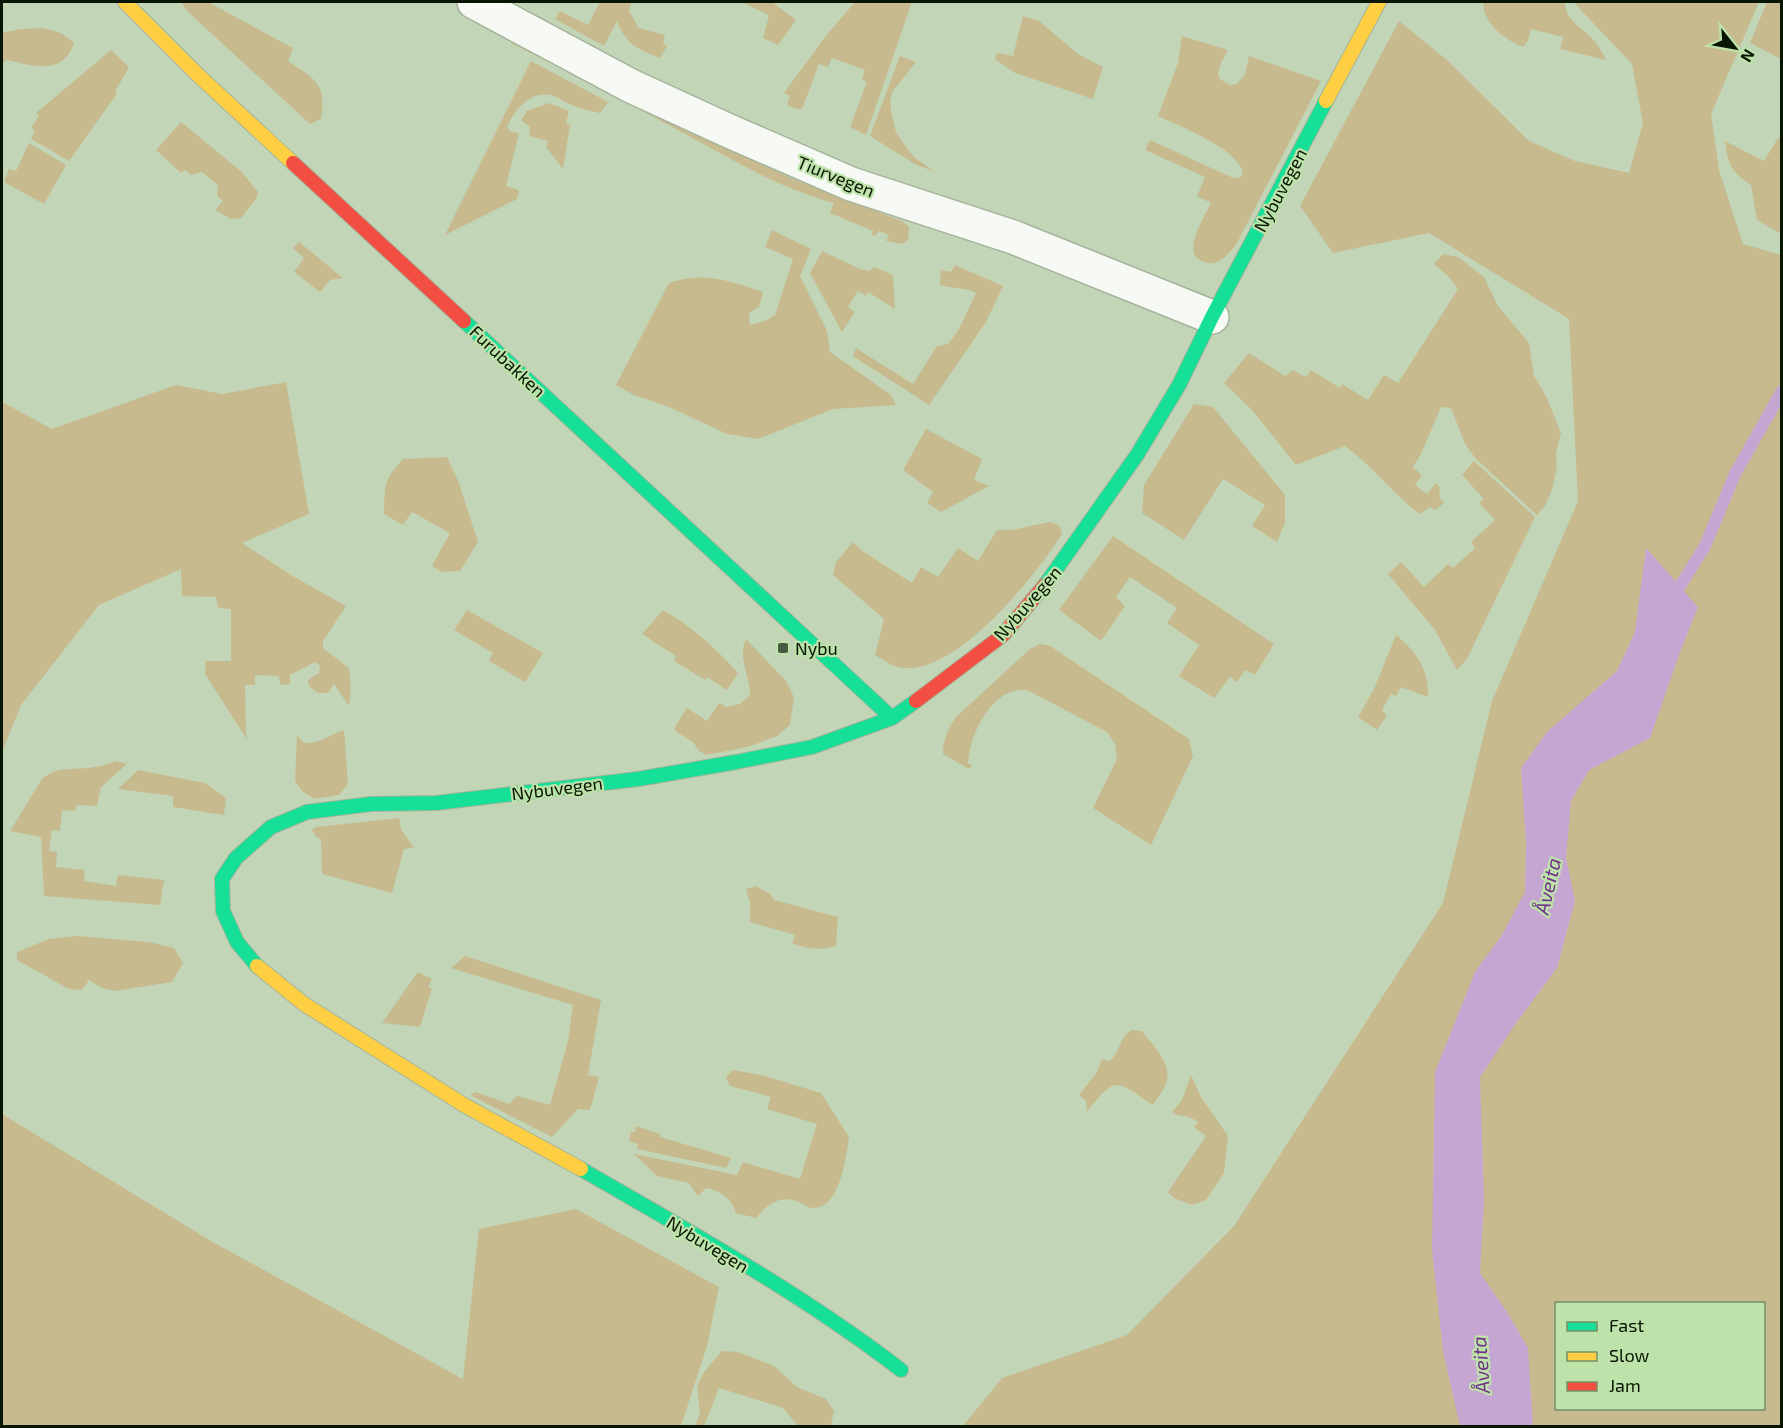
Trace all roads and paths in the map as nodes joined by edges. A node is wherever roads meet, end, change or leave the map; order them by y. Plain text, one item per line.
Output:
1 (125, 2) edge
2 (474, 2) edge
3 (1379, 2) edge
4 (1212, 317) junction
5 (892, 718) junction
6 (902, 1370) dead end

1 - 5 street, Furubakken
2 - 4 street, Tiurvegen
3 - 4 street, Nybuvegen
4 - 5 street, Nybuvegen
5 - 6 street, Nybuvegen

